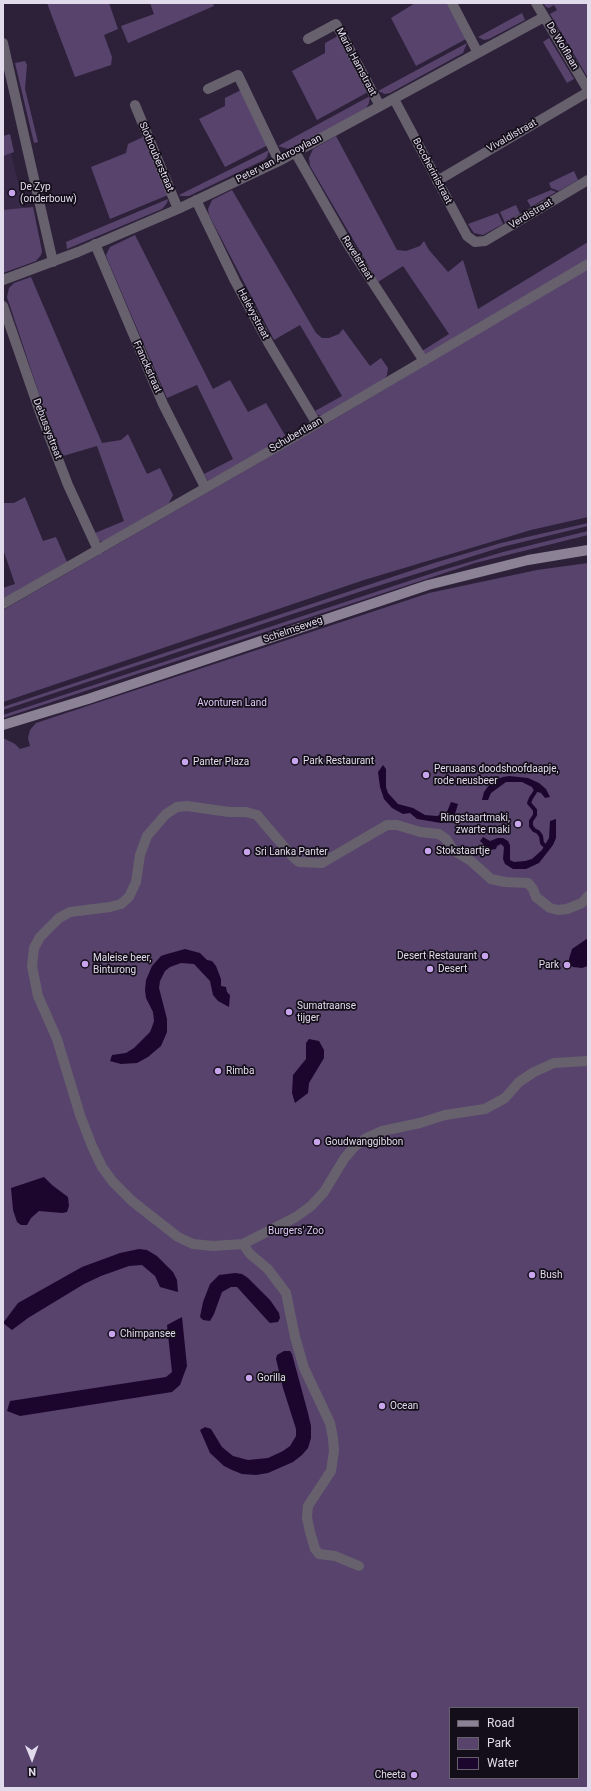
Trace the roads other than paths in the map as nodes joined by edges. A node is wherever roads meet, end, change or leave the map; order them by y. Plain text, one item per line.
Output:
1 (452, 3) edge
2 (536, 3) edge
3 (544, 17) junction
4 (308, 39) dead end
5 (3, 44) edge
6 (478, 54) junction
7 (208, 89) dead end
8 (588, 91) edge
9 (394, 99) junction
10 (135, 106) dead end
11 (380, 106) junction
12 (295, 152) junction
13 (279, 161) junction
14 (588, 180) edge
15 (437, 181) junction
16 (196, 200) junction
17 (178, 209) junction
18 (472, 241) joint
19 (95, 244) junction
20 (53, 262) junction
21 (588, 264) edge
22 (3, 280) edge
23 (3, 306) edge
24 (424, 361) junction
25 (317, 424) junction
26 (205, 487) junction
27 (98, 550) junction
28 (588, 550) edge
29 (3, 604) edge
30 (3, 725) edge
31 (588, 896) edge
32 (588, 1061) edge
33 (243, 1244) junction
34 (359, 1566) dead end

1 - 6 street
2 - 3 street, De Wolflaan
3 - 6 street, Peter van Anrooylaan
3 - 8 street, De Wolflaan
4 - 11 street, Maria Hamstraat
5 - 20 street
6 - 9 street, Peter van Anrooylaan
7 - 13 street
8 - 15 street, Vivaldistraat
9 - 11 street, Peter van Anrooylaan
9 - 15 street, Boccherinistraat
10 - 17 street, Slothouberstraat
11 - 12 street, Peter van Anrooylaan
12 - 13 street, Peter van Anrooylaan
12 - 24 street, Ravelstraat
13 - 16 street, Peter van Anrooylaan
14 - 18 street, Verdistraat
15 - 18 street, Boccherinistraat
16 - 17 street, Peter van Anrooylaan
16 - 25 street, Halévystraat
17 - 19 street, Peter van Anrooylaan
19 - 20 street, Peter van Anrooylaan
19 - 26 street, Franckstraat
20 - 22 street, Peter van Anrooylaan
21 - 24 street, Schubertlaan
23 - 27 street, Debussystraat
24 - 25 street, Schubertlaan
25 - 26 street, Schubertlaan
26 - 27 street, Schubertlaan
27 - 29 street, Schubertlaan
28 - 30 main road, Schelmseweg
31 - 33 street
32 - 33 street
33 - 34 street

